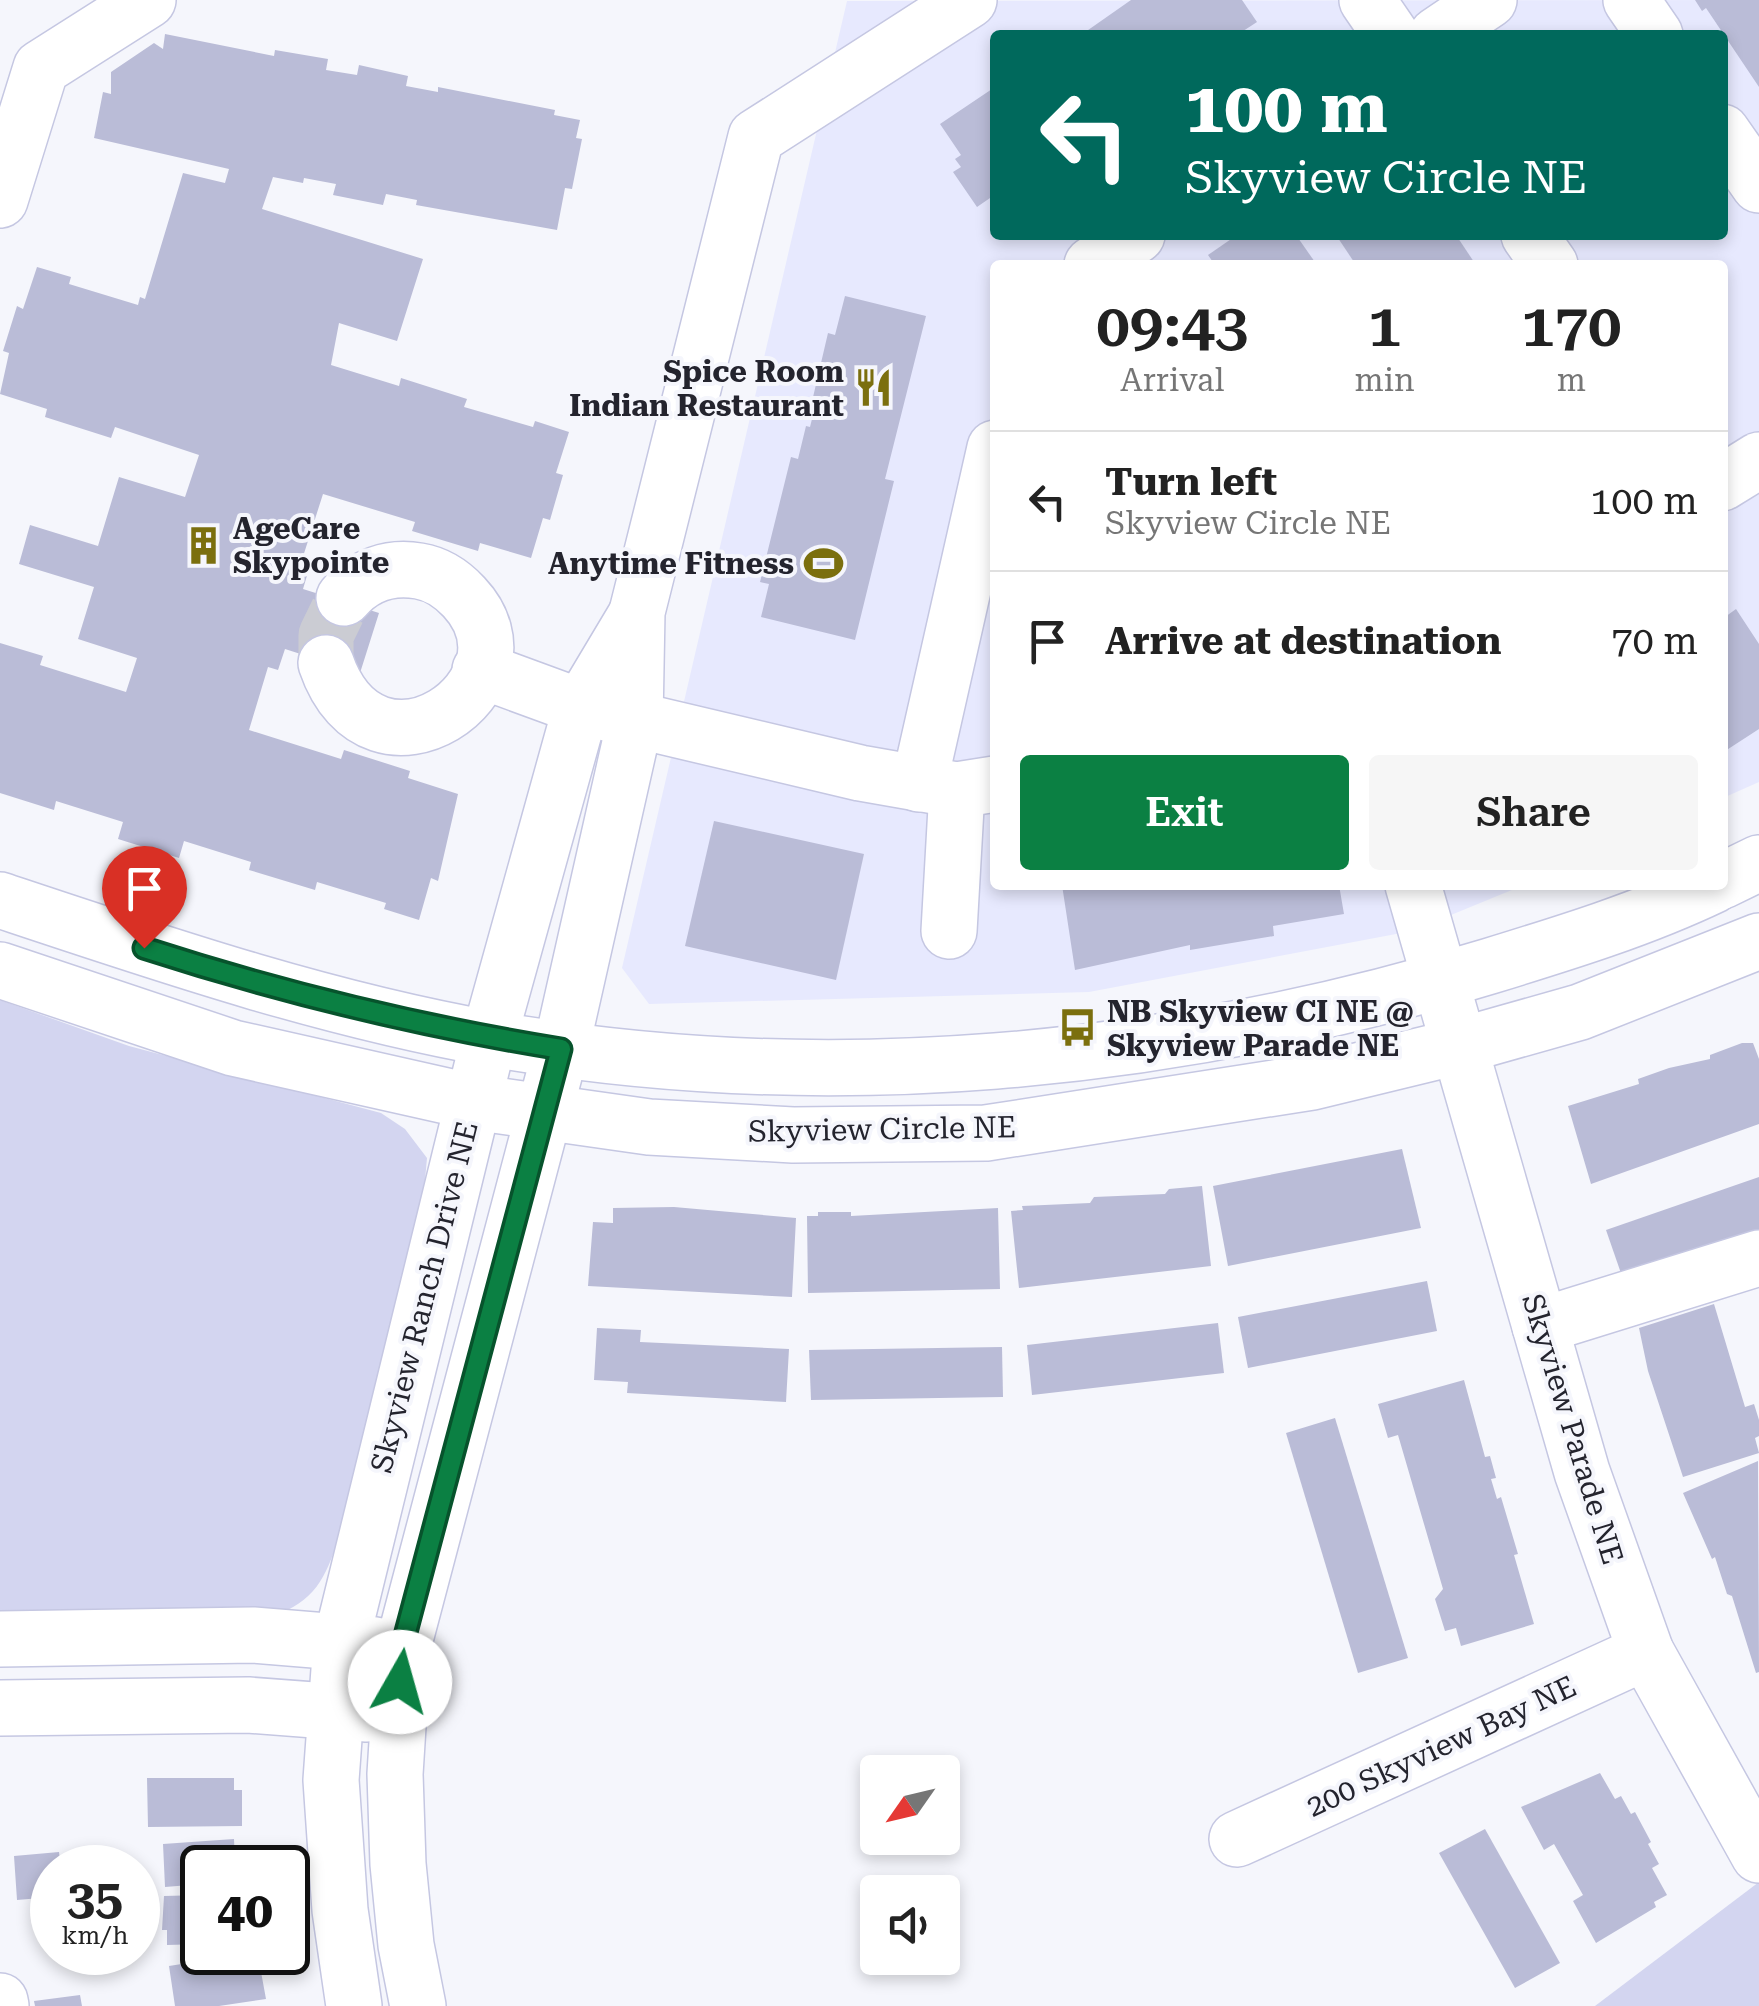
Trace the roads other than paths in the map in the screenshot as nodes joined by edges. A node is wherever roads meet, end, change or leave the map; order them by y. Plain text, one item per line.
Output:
1 (148, 0) edge
2 (968, 0) edge
3 (1367, 0) edge
4 (1489, 0) edge
5 (1631, 0) edge
6 (1388, 30) edge
7 (1444, 30) edge
8 (1652, 30) edge
9 (1728, 140) edge
10 (1759, 184) edge
11 (0, 200) edge
12 (1759, 460) edge
13 (1728, 478) edge
14 (990, 492) edge
15 (344, 598) tunnel mouth
16 (637, 612) junction
17 (326, 662) tunnel mouth
18 (480, 670) junction
19 (581, 707) junction
20 (635, 721) junction
21 (957, 786) edge
22 (1759, 863) edge
23 (1728, 878) edge
24 (1414, 890) edge
25 (1701, 890) edge
26 (0, 900) edge
27 (949, 931) dead end
28 (1759, 941) edge
29 (0, 970) edge
30 (1438, 982) junction
31 (489, 1038) junction
32 (1456, 1048) junction
33 (561, 1049) junction
34 (473, 1102) junction
35 (543, 1112) junction
36 (1759, 1258) edge
37 (1540, 1326) junction
38 (0, 1638) edge
39 (341, 1642) junction
40 (402, 1647) junction
41 (1646, 1652) junction
42 (0, 1708) edge
43 (332, 1711) junction
44 (398, 1716) junction
45 (1237, 1839) dead end
46 (1759, 1855) edge
47 (354, 2006) edge
48 (418, 2006) edge

1 - 11 street
2 - 16 street, Skyview Ranch Drive NE
3 - 6 street
4 - 7 street
5 - 8 street
9 - 10 street
12 - 13 street
14 - 21 street
15 - 18 street
16 - 19 street, Skyview Ranch Drive NE
16 - 20 street, Skyview Ranch Drive NE
17 - 18 street
18 - 19 street
19 - 20 street
19 - 31 street, Skyview Ranch Drive NE
20 - 21 street
20 - 33 street, Skyview Ranch Drive NE
21 - 27 street
22 - 23 street
24 - 30 street, Skyview Parade NE
25 - 30 street, Skyview Circle NE
26 - 31 street, Skyview Circle NE
28 - 32 street, Skyview Circle NE
29 - 34 street, Skyview Circle NE
30 - 32 street, Skyview Parade NE
30 - 33 street, Skyview Circle NE
31 - 33 street, Skyview Circle NE
31 - 34 street, Skyview Ranch Drive NE
32 - 35 street, Skyview Circle NE
32 - 37 street, Skyview Parade NE
33 - 35 street, Skyview Ranch Drive NE
34 - 35 street, Skyview Circle NE
34 - 39 street, Skyview Ranch Drive NE
35 - 40 street, Skyview Ranch Drive NE
36 - 37 street
37 - 41 street, Skyview Parade NE
38 - 39 street
39 - 40 street
39 - 43 street, Skyview Ranch Drive NE
40 - 44 street, Skyview Ranch Drive NE
41 - 45 street, 200 Skyview Bay NE
41 - 46 street, Skyview Parade NE
42 - 43 street
43 - 44 street
43 - 47 street, Skyview Ranch Drive NE
44 - 48 street, Skyview Ranch Drive NE

